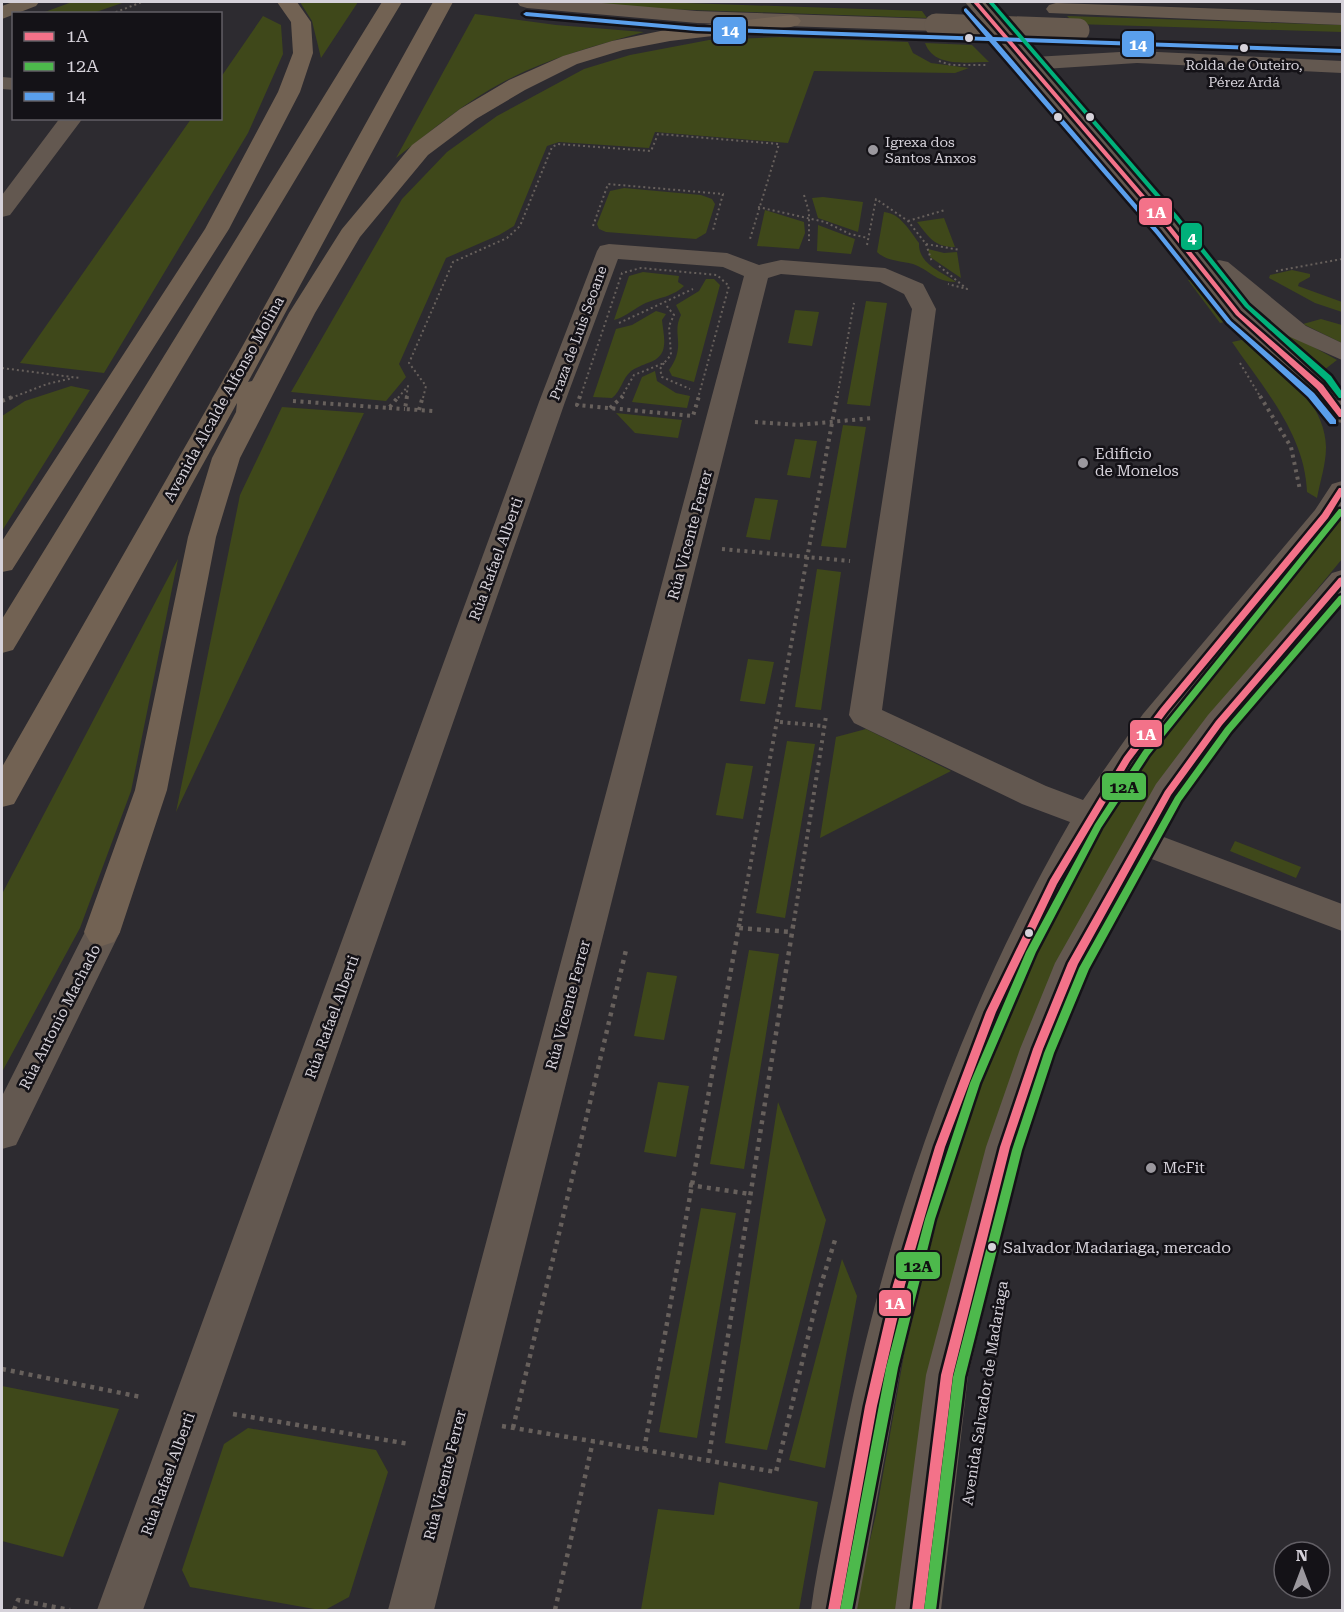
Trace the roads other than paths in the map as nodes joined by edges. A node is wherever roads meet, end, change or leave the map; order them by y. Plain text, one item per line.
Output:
1 (29, 2) edge
2 (287, 2) edge
3 (392, 2) edge
4 (443, 2) edge
5 (456, 2) edge
6 (532, 2) edge
7 (817, 2) edge
8 (840, 2) edge
9 (975, 2) edge
10 (943, 5) dead end
11 (2, 13) edge
12 (1342, 19) edge
13 (792, 21) junction
14 (1342, 39) edge
15 (417, 47) junction
16 (1027, 64) junction
17 (1342, 67) edge
18 (70, 120) edge
19 (2, 210) edge
20 (1167, 225) junction
21 (757, 273) junction
22 (172, 299) junction
23 (302, 313) junction
24 (185, 342) junction
25 (255, 347) junction
26 (1342, 352) edge
27 (249, 412) junction
28 (99, 414) junction
29 (1342, 415) edge
30 (545, 423) joint
31 (1342, 490) edge
32 (2, 563) edge
33 (1342, 580) edge
34 (2, 643) edge
35 (2, 795) edge
36 (1090, 816) junction
37 (1139, 841) junction
38 (1342, 918) edge
39 (102, 932) joint
40 (2, 1133) edge
41 (120, 1611) edge
42 (411, 1611) edge
43 (834, 1611) edge
44 (918, 1611) edge

1 - 11 main road
2 - 22 highway
3 - 24 highway
4 - 15 highway, Avenida Alcalde Alfonso Molina
5 - 15 highway
6 - 13 main road
7 - 8 main road
9 - 16 street
10 - 12 main road
13 - 14 main road, bridge
13 - 23 highway
15 - 25 highway, Avenida Alcalde Alfonso Molina
16 - 17 street
16 - 20 street
18 - 19 street
20 - 26 street
20 - 29 street
21 - 30 street, Praza de Luis Seoane
21 - 36 street
21 - 42 street, Rúa Vicente Ferrer
22 - 24 highway
22 - 28 highway
23 - 25 highway
23 - 27 highway
24 - 28 highway
24 - 34 highway
25 - 27 highway
25 - 35 highway, Avenida Alcalde Alfonso Molina
27 - 39 highway
28 - 32 highway
30 - 41 street, Rúa Rafael Alberti
31 - 36 street
33 - 37 street
36 - 43 street
37 - 38 street
37 - 44 street
39 - 40 street, Rúa Antonio Machado

